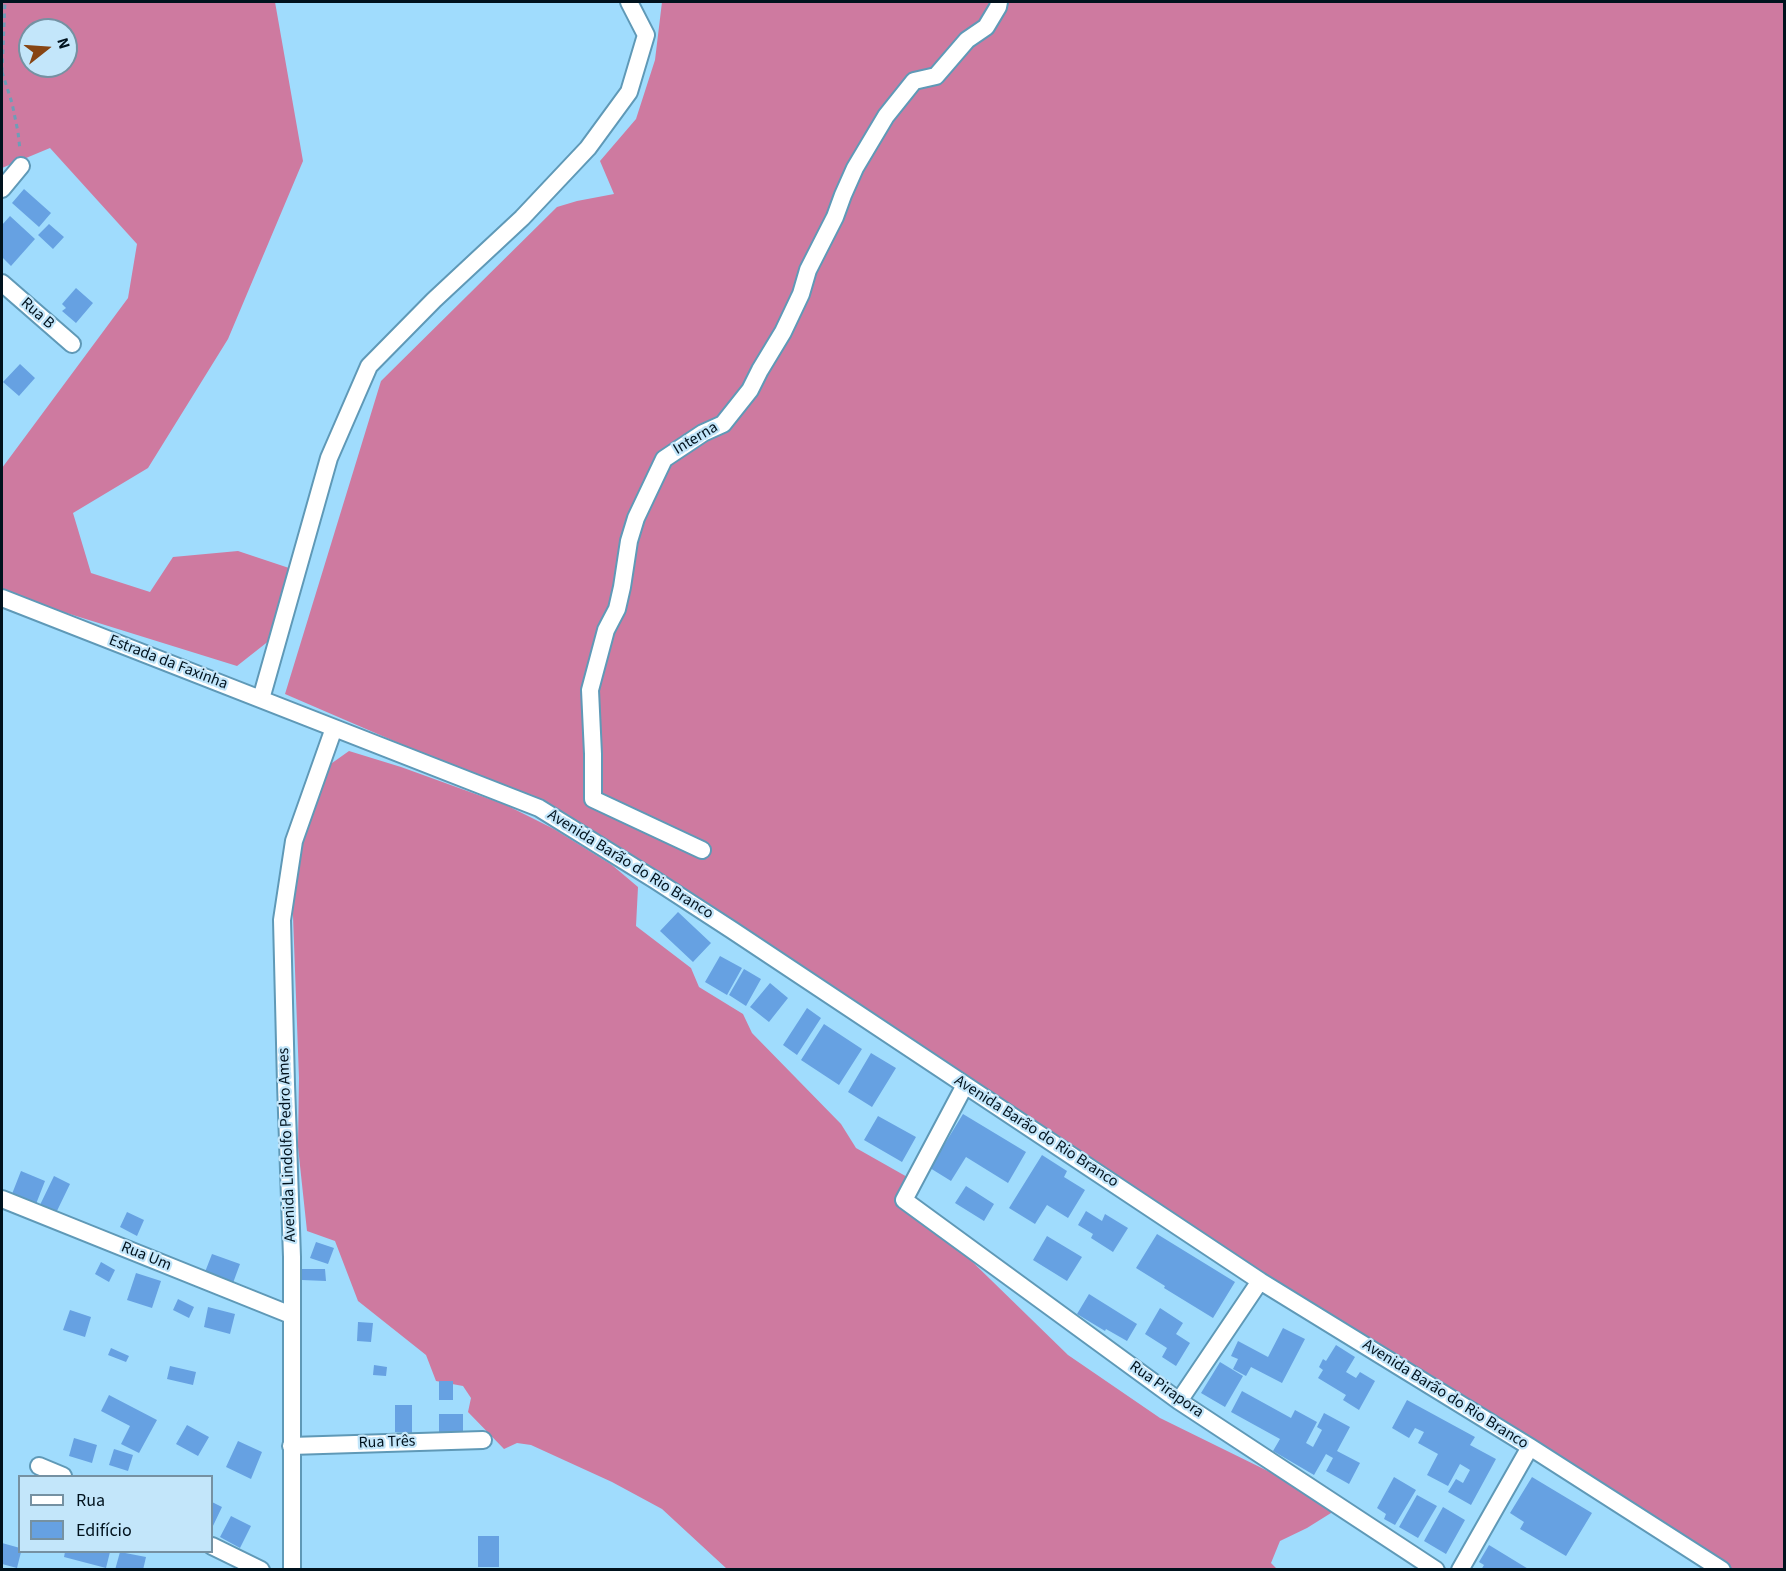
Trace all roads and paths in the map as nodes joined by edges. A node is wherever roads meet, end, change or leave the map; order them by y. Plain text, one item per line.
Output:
1 (5, 2) edge
2 (629, 2) edge
3 (999, 2) edge
4 (2, 72) edge
5 (21, 166) joint
6 (2, 189) edge
7 (2, 283) edge
8 (72, 344) dead end
9 (2, 598) edge
10 (261, 699) junction
11 (334, 728) junction
12 (702, 850) dead end
13 (965, 1085) junction
14 (2, 1199) edge
15 (1260, 1281) junction
16 (291, 1315) junction
17 (1179, 1401) junction
18 (483, 1440) dead end
19 (291, 1446) junction
20 (1530, 1447) junction
21 (39, 1466) dead end
22 (61, 1475) edge
23 (213, 1546) edge
24 (1708, 1567) edge
25 (261, 1569) edge
26 (292, 1569) edge
27 (1436, 1569) edge
28 (1460, 1569) edge

1 - 4 path
2 - 10 street
3 - 12 street, Interna
4 - 5 path
5 - 6 street
7 - 8 street, Rua B
9 - 10 street, Estrada da Faxinha
10 - 11 street, Estrada da Faxinha
11 - 13 street, Avenida Barão do Rio Branco
11 - 16 street, Avenida Lindolfo Pedro Ames
13 - 15 street, Avenida Barão do Rio Branco
13 - 17 street, Rua Pirapora
14 - 16 street, Rua Um
15 - 17 street
15 - 20 street, Avenida Barão do Rio Branco
16 - 19 street, Avenida Lindolfo Pedro Ames
17 - 27 street, Rua Pirapora
18 - 19 street, Rua Três
19 - 26 street, Avenida Lindolfo Pedro Ames
20 - 24 street, Avenida Barão do Rio Branco
20 - 28 street
21 - 22 street
23 - 25 street

